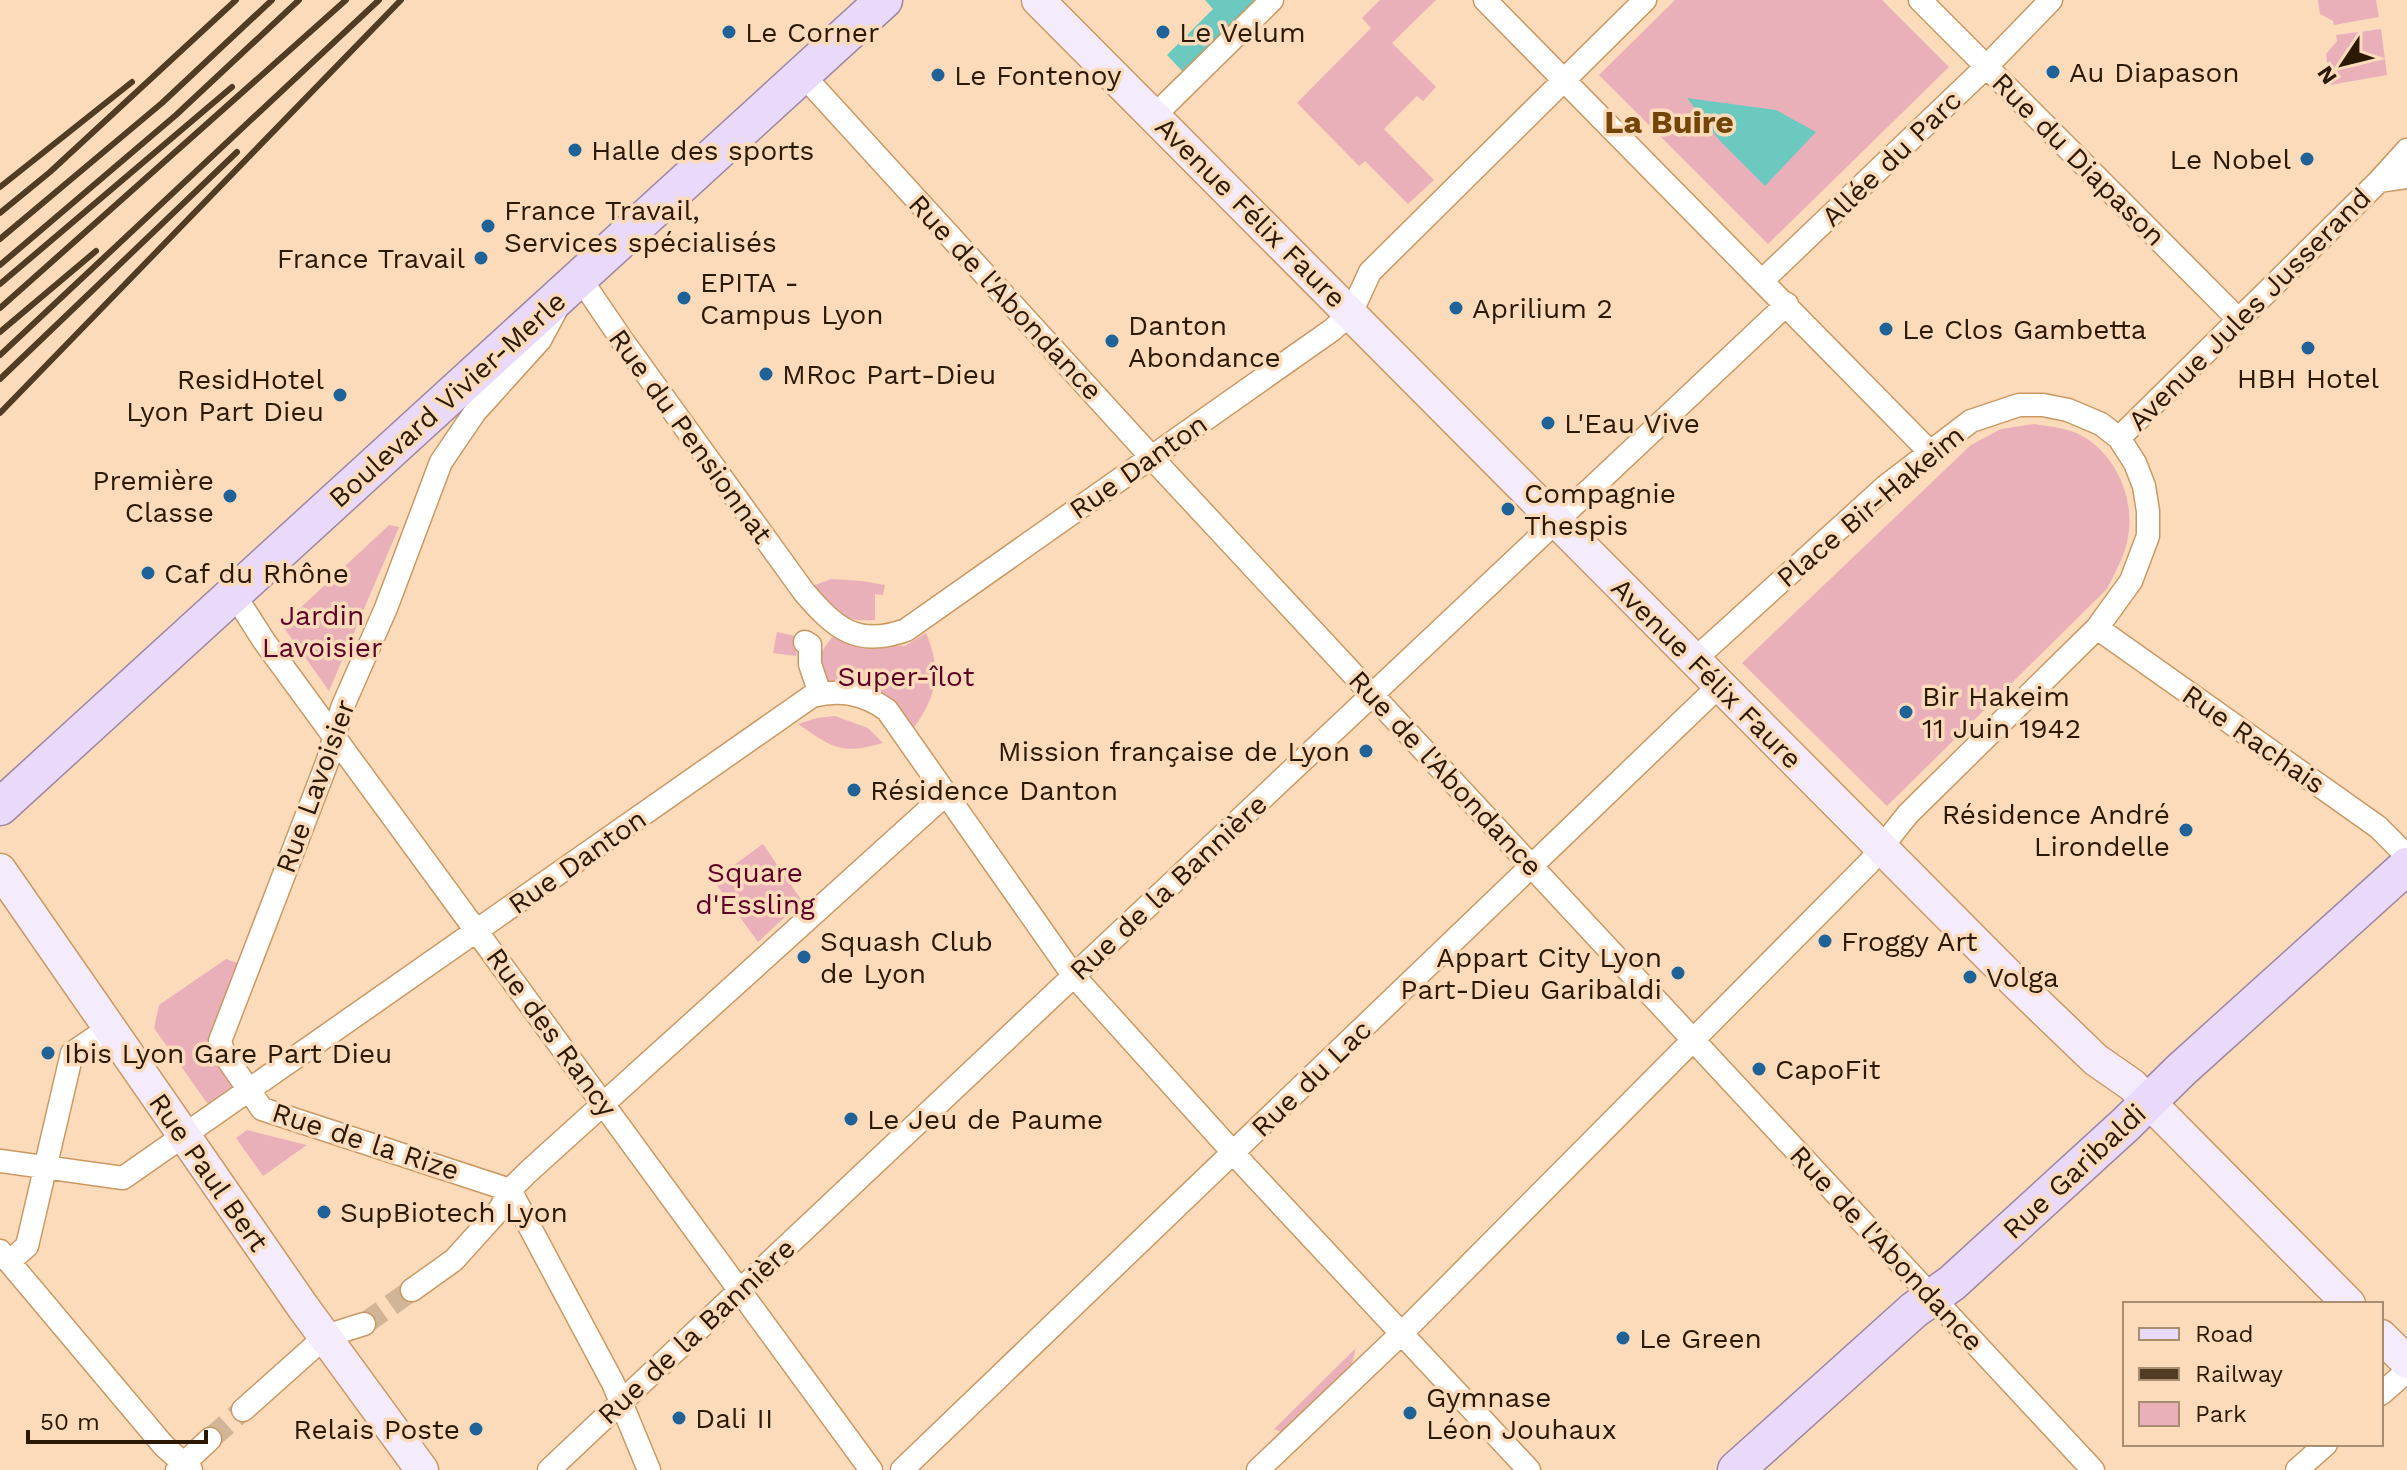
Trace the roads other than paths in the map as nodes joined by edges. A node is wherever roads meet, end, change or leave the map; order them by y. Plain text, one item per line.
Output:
1 (884, 0) edge
2 (1038, 0) edge
3 (1272, 0) edge
4 (1485, 0) edge
5 (1645, 0) edge
6 (1920, 0) edge
7 (2051, 0) edge
8 (1987, 66) junction
9 (802, 74) junction
10 (1564, 79) junction
11 (1155, 115) junction
12 (2407, 150) edge
13 (2407, 177) edge
14 (2379, 181) junction
15 (1763, 280) junction
16 (573, 285) junction
17 (1787, 304) junction
18 (1351, 313) junction
19 (2238, 319) junction
20 (2119, 438) junction
21 (1929, 451) junction
22 (1151, 456) junction
23 (1556, 521) junction
24 (234, 594) junction
25 (924, 617) joint
26 (2097, 628) junction
27 (805, 642) dead end
28 (1694, 660) junction
29 (1719, 686) junction
30 (1374, 694) junction
31 (816, 695) junction
32 (334, 737) junction
33 (946, 794) junction
34 (4, 802) edge
35 (1883, 848) junction
36 (2407, 856) edge
37 (1531, 865) junction
38 (2407, 866) edge
39 (0, 870) edge
40 (477, 931) junction
41 (1073, 975) junction
42 (109, 1028) junction
43 (1692, 1040) junction
44 (220, 1041) joint
45 (250, 1091) junction
46 (2149, 1102) junction
47 (604, 1104) junction
48 (185, 1136) junction
49 (1234, 1153) junction
50 (0, 1161) edge
51 (45, 1167) junction
52 (510, 1190) junction
53 (4, 1256) edge
54 (740, 1289) junction
55 (412, 1290) tunnel mouth
56 (1932, 1297) junction
57 (2347, 1302) edge
58 (364, 1324) tunnel mouth
59 (1402, 1333) junction
60 (326, 1336) junction
61 (2383, 1338) edge
62 (2407, 1362) edge
63 (2407, 1371) edge
64 (2383, 1392) edge
65 (622, 1401) junction
66 (243, 1410) tunnel mouth
67 (210, 1439) tunnel mouth
68 (2324, 1446) edge
69 (184, 1468) edge
70 (422, 1470) edge
71 (549, 1470) edge
72 (649, 1470) edge
73 (871, 1470) edge
74 (902, 1470) edge
75 (1258, 1470) edge
76 (1529, 1470) edge
77 (1736, 1470) edge
78 (2093, 1470) edge
79 (2297, 1470) edge

1 - 9 main road, Boulevard Vivier-Merle
2 - 11 main road, Avenue Félix Faure
3 - 11 street
4 - 10 street
5 - 10 street
6 - 8 street, Rue du Diapason
7 - 8 street, Allée du Parc
8 - 15 street, Allée du Parc
8 - 19 street, Rue du Diapason
9 - 16 main road, Boulevard Vivier-Merle
9 - 22 street, Rue de l'Abondance
10 - 15 street
10 - 18 street
11 - 18 main road, Avenue Félix Faure
12 - 14 street, Avenue Jules Jusserand
13 - 14 street, Avenue Jules Jusserand
14 - 19 street, Avenue Jules Jusserand
15 - 17 street
16 - 24 main road, Boulevard Vivier-Merle
16 - 25 street, Rue du Pensionnat
16 - 32 street, Rue Lavoisier
17 - 21 street
17 - 23 street, Rue de la Bannière
18 - 22 street, Rue Danton
18 - 23 main road, Avenue Félix Faure
19 - 20 street, Avenue Jules Jusserand
20 - 21 street, Place Bir-Hakeim
20 - 26 street, Place Bir-Hakeim
21 - 28 street, Place Bir-Hakeim
22 - 25 street, Rue Danton
22 - 30 street, Rue de l'Abondance
23 - 28 main road, Avenue Félix Faure
23 - 30 street, Rue de la Bannière
24 - 32 street, Rue des Rancy
24 - 34 main road, Boulevard Vivier-Merle
26 - 35 street, Place Bir-Hakeim
26 - 36 street, Rue Rachais
27 - 31 street
28 - 29 main road, Avenue Félix Faure
29 - 35 main road, Avenue Félix Faure
29 - 37 street, Rue du Lac
30 - 37 street, Rue de l'Abondance
30 - 41 street, Rue de la Bannière
31 - 33 street
31 - 40 street, Rue Danton
32 - 40 street, Rue des Rancy
32 - 44 street, Rue Lavoisier
33 - 41 street
33 - 47 street
35 - 43 street, Place Bir-Hakeim
35 - 46 main road, Avenue Félix Faure
37 - 43 street, Rue de l'Abondance
37 - 49 street, Rue du Lac
38 - 46 main road, Rue Garibaldi
39 - 42 main road, Rue Paul Bert
40 - 45 street, Rue Danton
40 - 47 street, Rue des Rancy
41 - 49 street
41 - 54 street, Rue de la Bannière
42 - 48 main road, Rue Paul Bert
42 - 51 street
43 - 56 street, Rue de l'Abondance
43 - 59 street, Place Bir-Hakeim
44 - 45 street, Rue de la Rize
45 - 48 street, Rue Danton
45 - 52 street, Rue de la Rize
46 - 56 main road, Rue Garibaldi
46 - 57 main road, Avenue Félix Faure
47 - 52 street
47 - 54 street, Rue des Rancy
48 - 51 street, Rue Danton
48 - 60 main road, Rue Paul Bert
49 - 59 street
49 - 74 street, Rue du Lac
50 - 51 street, Rue Danton
51 - 53 street
52 - 55 street
52 - 65 street
53 - 69 street
54 - 65 street, Rue de la Bannière
54 - 73 street, Rue des Rancy
56 - 77 main road, Rue Garibaldi
56 - 78 street, Rue de l'Abondance
58 - 60 street
59 - 75 street, Place Bir-Hakeim
59 - 76 street
60 - 66 street
60 - 70 main road, Rue Paul Bert
61 - 62 main road
63 - 64 street
65 - 71 street, Rue de la Bannière
65 - 72 street
67 - 69 street
68 - 79 street

